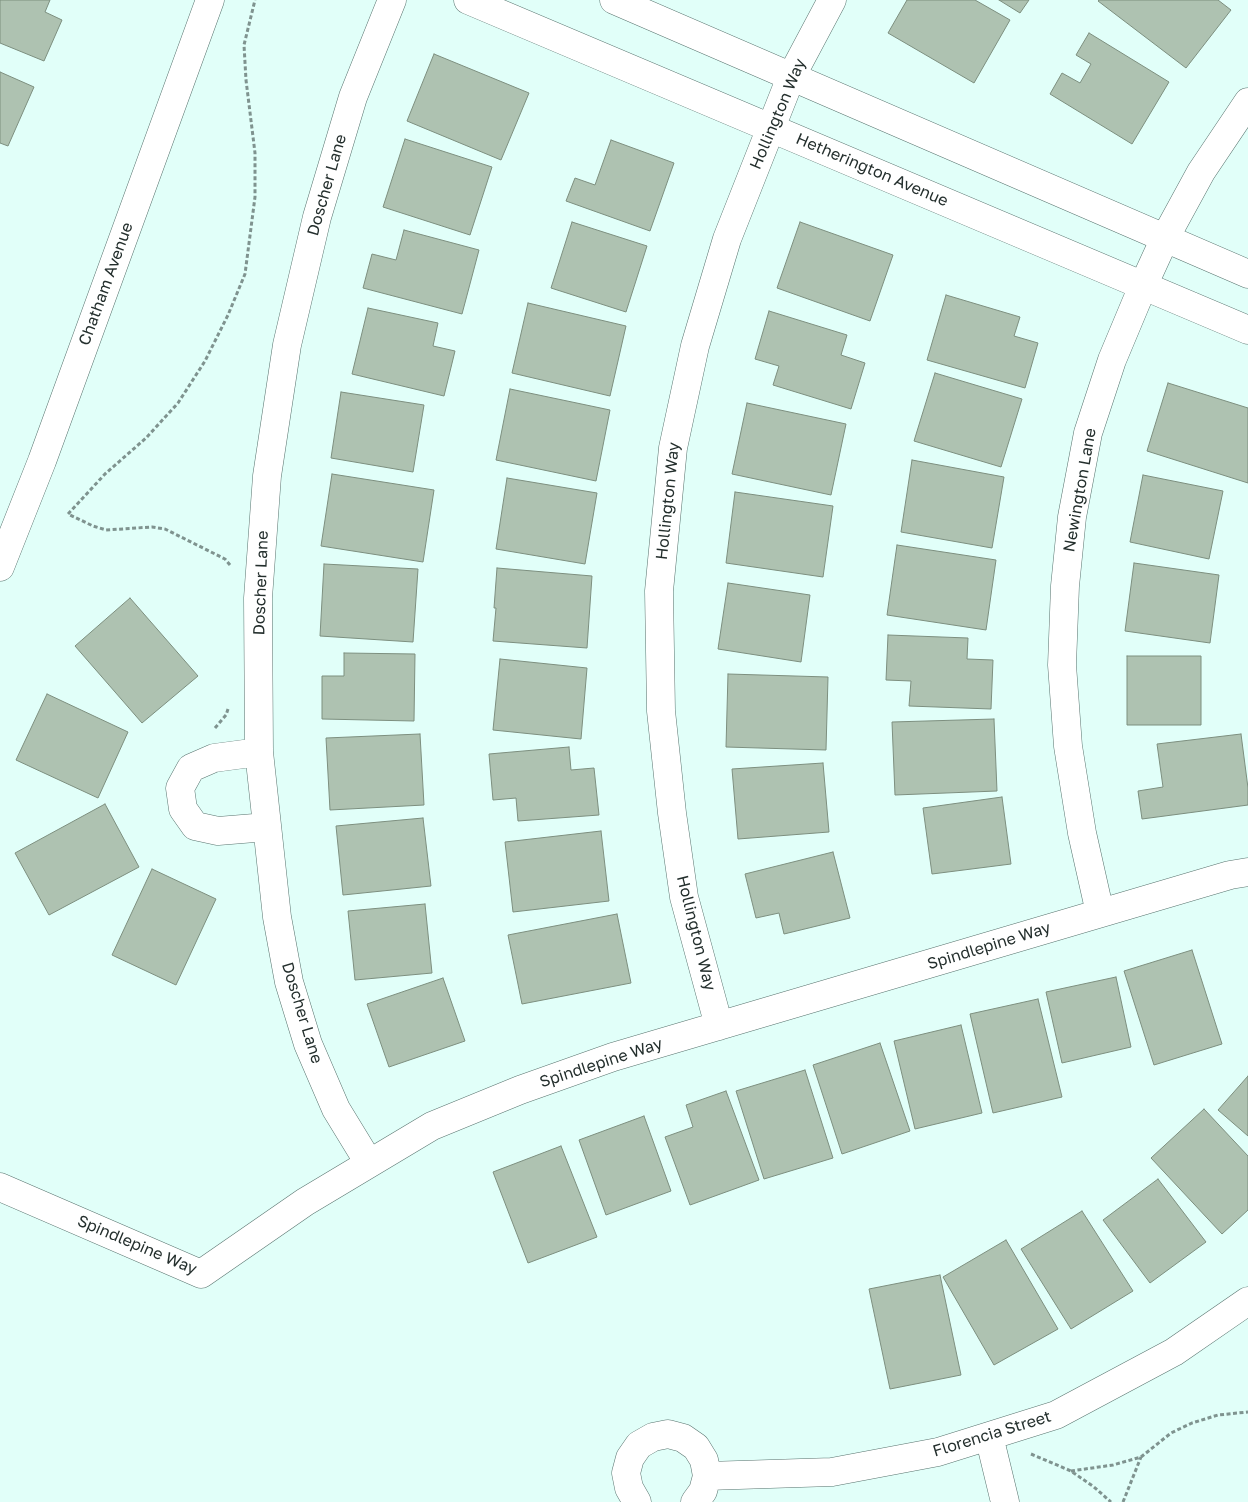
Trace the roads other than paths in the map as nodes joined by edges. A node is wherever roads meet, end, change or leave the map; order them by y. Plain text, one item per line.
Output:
1 (210, 0) edge
2 (392, 0) edge
3 (468, 0) edge
4 (614, 0) edge
5 (832, 0) edge
6 (791, 77) junction
7 (1248, 102) edge
8 (770, 127) junction
9 (1165, 238) junction
10 (1248, 274) edge
11 (1143, 286) junction
12 (1248, 330) edge
13 (0, 567) edge
14 (259, 752) junction
15 (267, 827) junction
16 (1248, 872) edge
17 (1100, 913) junction
18 (719, 1026) junction
19 (370, 1163) junction
20 (0, 1187) edge
21 (1248, 1301) edge
22 (989, 1436) junction
23 (707, 1476) junction
24 (637, 1502) edge
25 (695, 1502) edge
26 (1006, 1502) edge

1 - 13 street, Chatham Avenue
2 - 14 street, Doscher Lane
3 - 8 street, Hetherington Avenue
4 - 6 street
5 - 6 street, Hollington Way
6 - 8 street, Hollington Way
6 - 9 street
7 - 9 street, Newington Lane
8 - 11 street, Hetherington Avenue
8 - 18 street, Hollington Way
9 - 10 street
9 - 11 street, Newington Lane
11 - 12 street, Hetherington Avenue
11 - 17 street, Newington Lane
14 - 15 street, Doscher Lane
14 - 15 street
15 - 19 street, Doscher Lane
16 - 17 street, Spindlepine Way
17 - 18 street, Spindlepine Way
18 - 19 street, Spindlepine Way
19 - 20 street, Spindlepine Way
21 - 22 street, Florencia Street
22 - 23 street, Florencia Street
22 - 26 street
23 - 24 street
23 - 25 street

